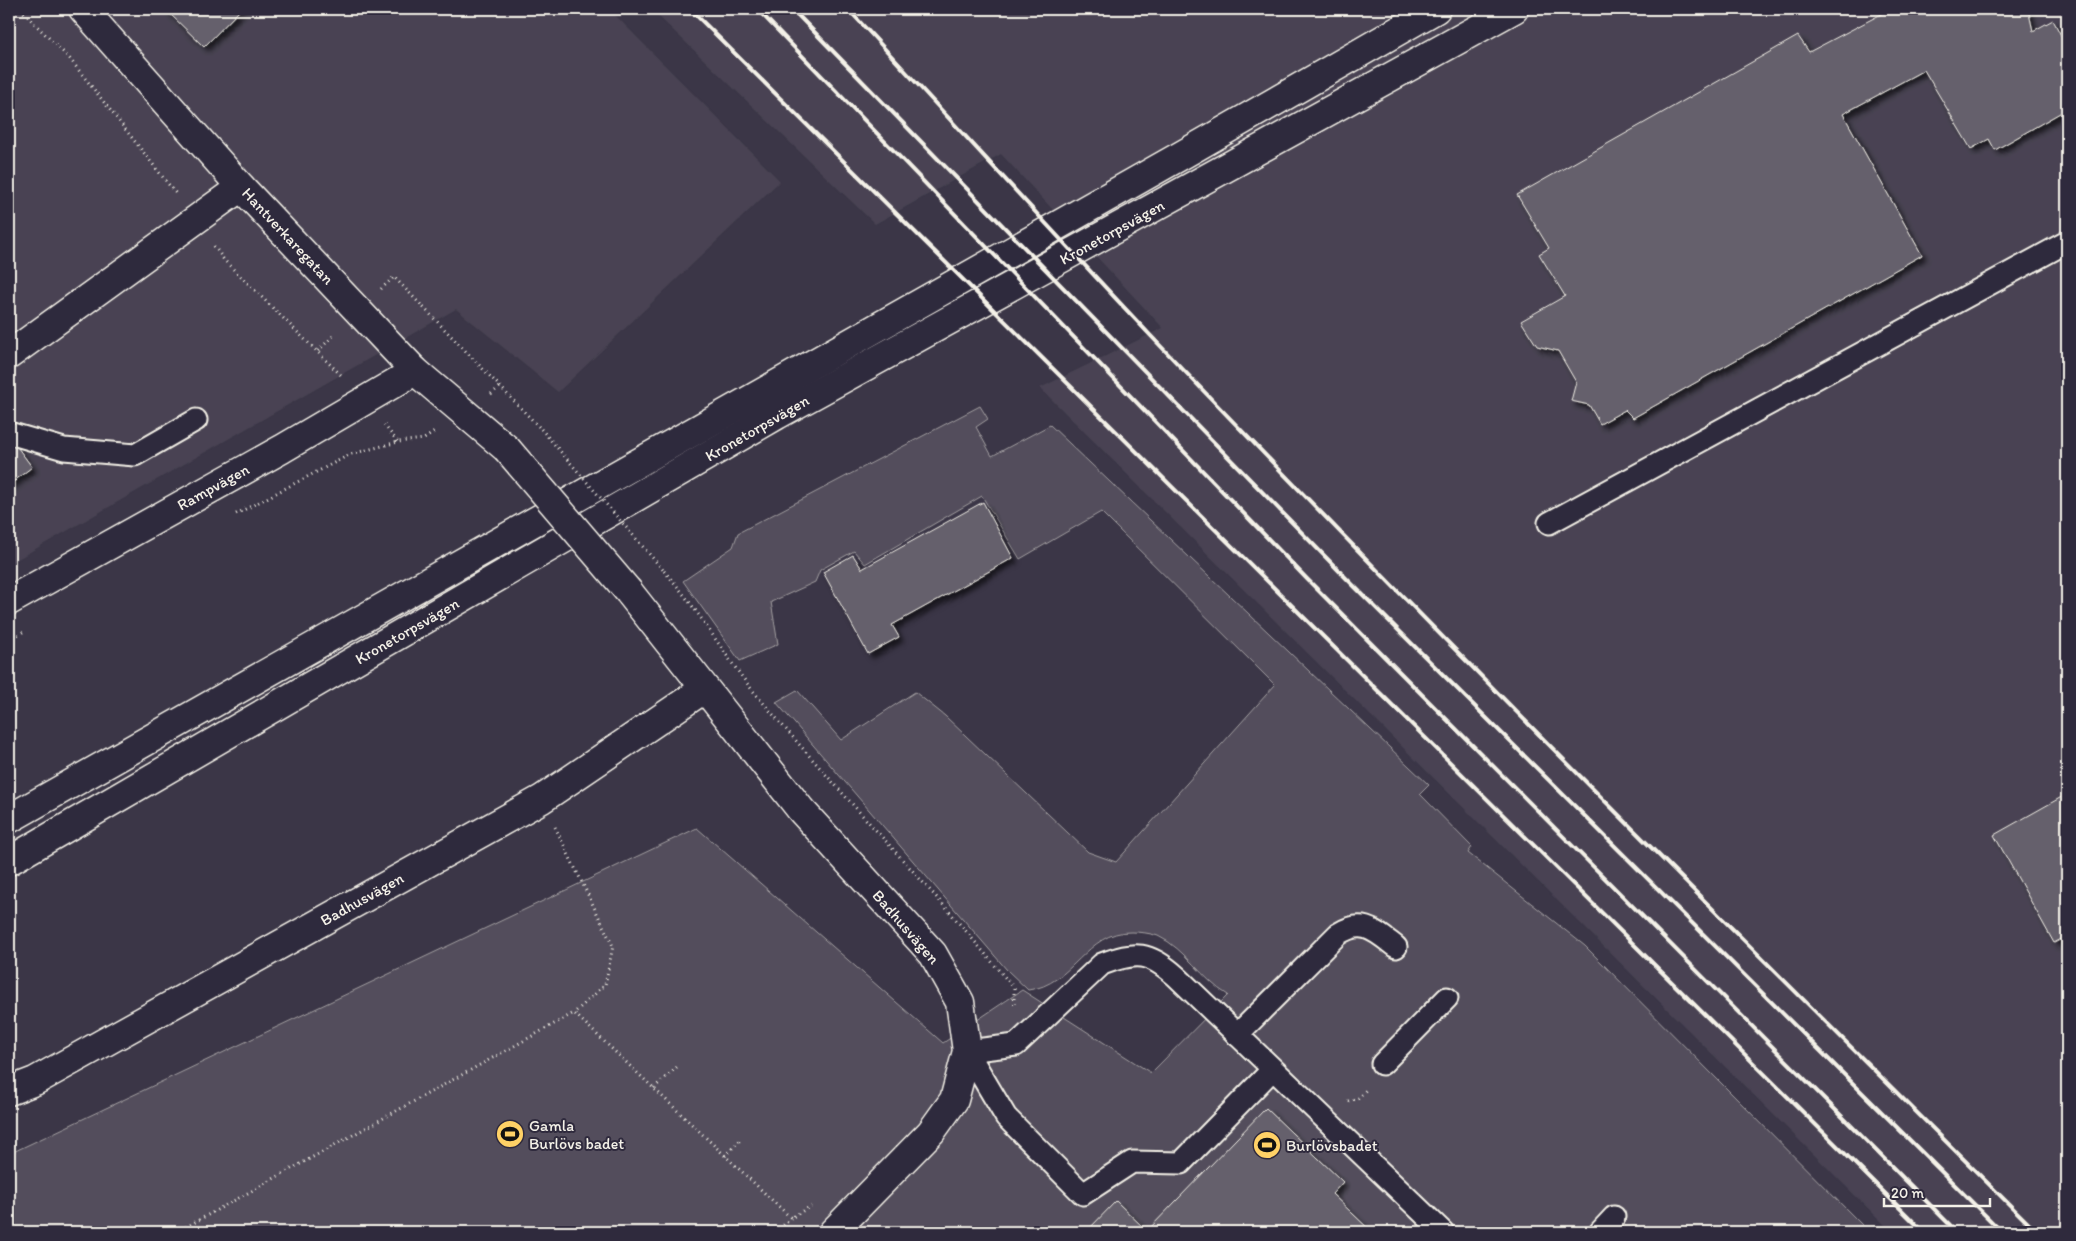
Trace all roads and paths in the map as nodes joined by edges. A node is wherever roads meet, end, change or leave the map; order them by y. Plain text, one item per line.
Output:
1 (83, 9) edge
2 (1436, 9) edge
3 (1514, 9) edge
4 (241, 187) junction
5 (2067, 242) edge
6 (9, 354) edge
7 (415, 371) junction
8 (500, 387) dead end
9 (467, 414) junction
10 (196, 420) dead end
11 (541, 428) dead end
12 (9, 433) edge
13 (230, 518) dead end
14 (1550, 523) dead end
15 (629, 592) joint
16 (9, 601) edge
17 (26, 631) dead end
18 (9, 640) edge
19 (704, 689) junction
20 (542, 799) junction
21 (9, 819) edge
22 (9, 861) edge
23 (1396, 947) dead end
24 (1014, 988) dead end
25 (1447, 998) dead end
26 (574, 1013) junction
27 (1238, 1034) junction
28 (967, 1051) junction
29 (1382, 1064) dead end
30 (678, 1066) dead end
31 (1273, 1069) junction
32 (654, 1088) junction
33 (9, 1091) edge
34 (742, 1138) dead end
35 (725, 1156) junction
36 (813, 1205) dead end
37 (1614, 1217) dead end
38 (790, 1218) junction
39 (177, 1232) edge
40 (776, 1232) edge
41 (834, 1232) edge
42 (1442, 1232) edge
43 (1600, 1232) edge

1 - 4 main road, Hantverkaregatan
2 - 21 main road, Kronetorpsvägen
3 - 22 main road, Kronetorpsvägen
4 - 6 main road
4 - 7 main road, Hantverkaregatan
5 - 14 lane
7 - 9 main road, Hantverkaregatan
7 - 16 main road, Rampvägen
8 - 9 path
9 - 13 path
9 - 15 main road, Hantverkaregatan, bridge
10 - 12 lane
11 - 24 path, bridge
15 - 19 main road, Badhusvägen
17 - 18 path
19 - 20 main road, Badhusvägen
19 - 28 main road, Badhusvägen
20 - 26 path
20 - 33 main road, Badhusvägen
23 - 27 lane
25 - 29 lane
26 - 32 path
26 - 39 path
27 - 28 lane
27 - 31 lane
28 - 31 lane
28 - 41 main road, Badhusvägen
30 - 32 path
31 - 42 lane
32 - 35 path
34 - 35 path
35 - 38 path
36 - 38 path
37 - 43 lane
38 - 40 path

